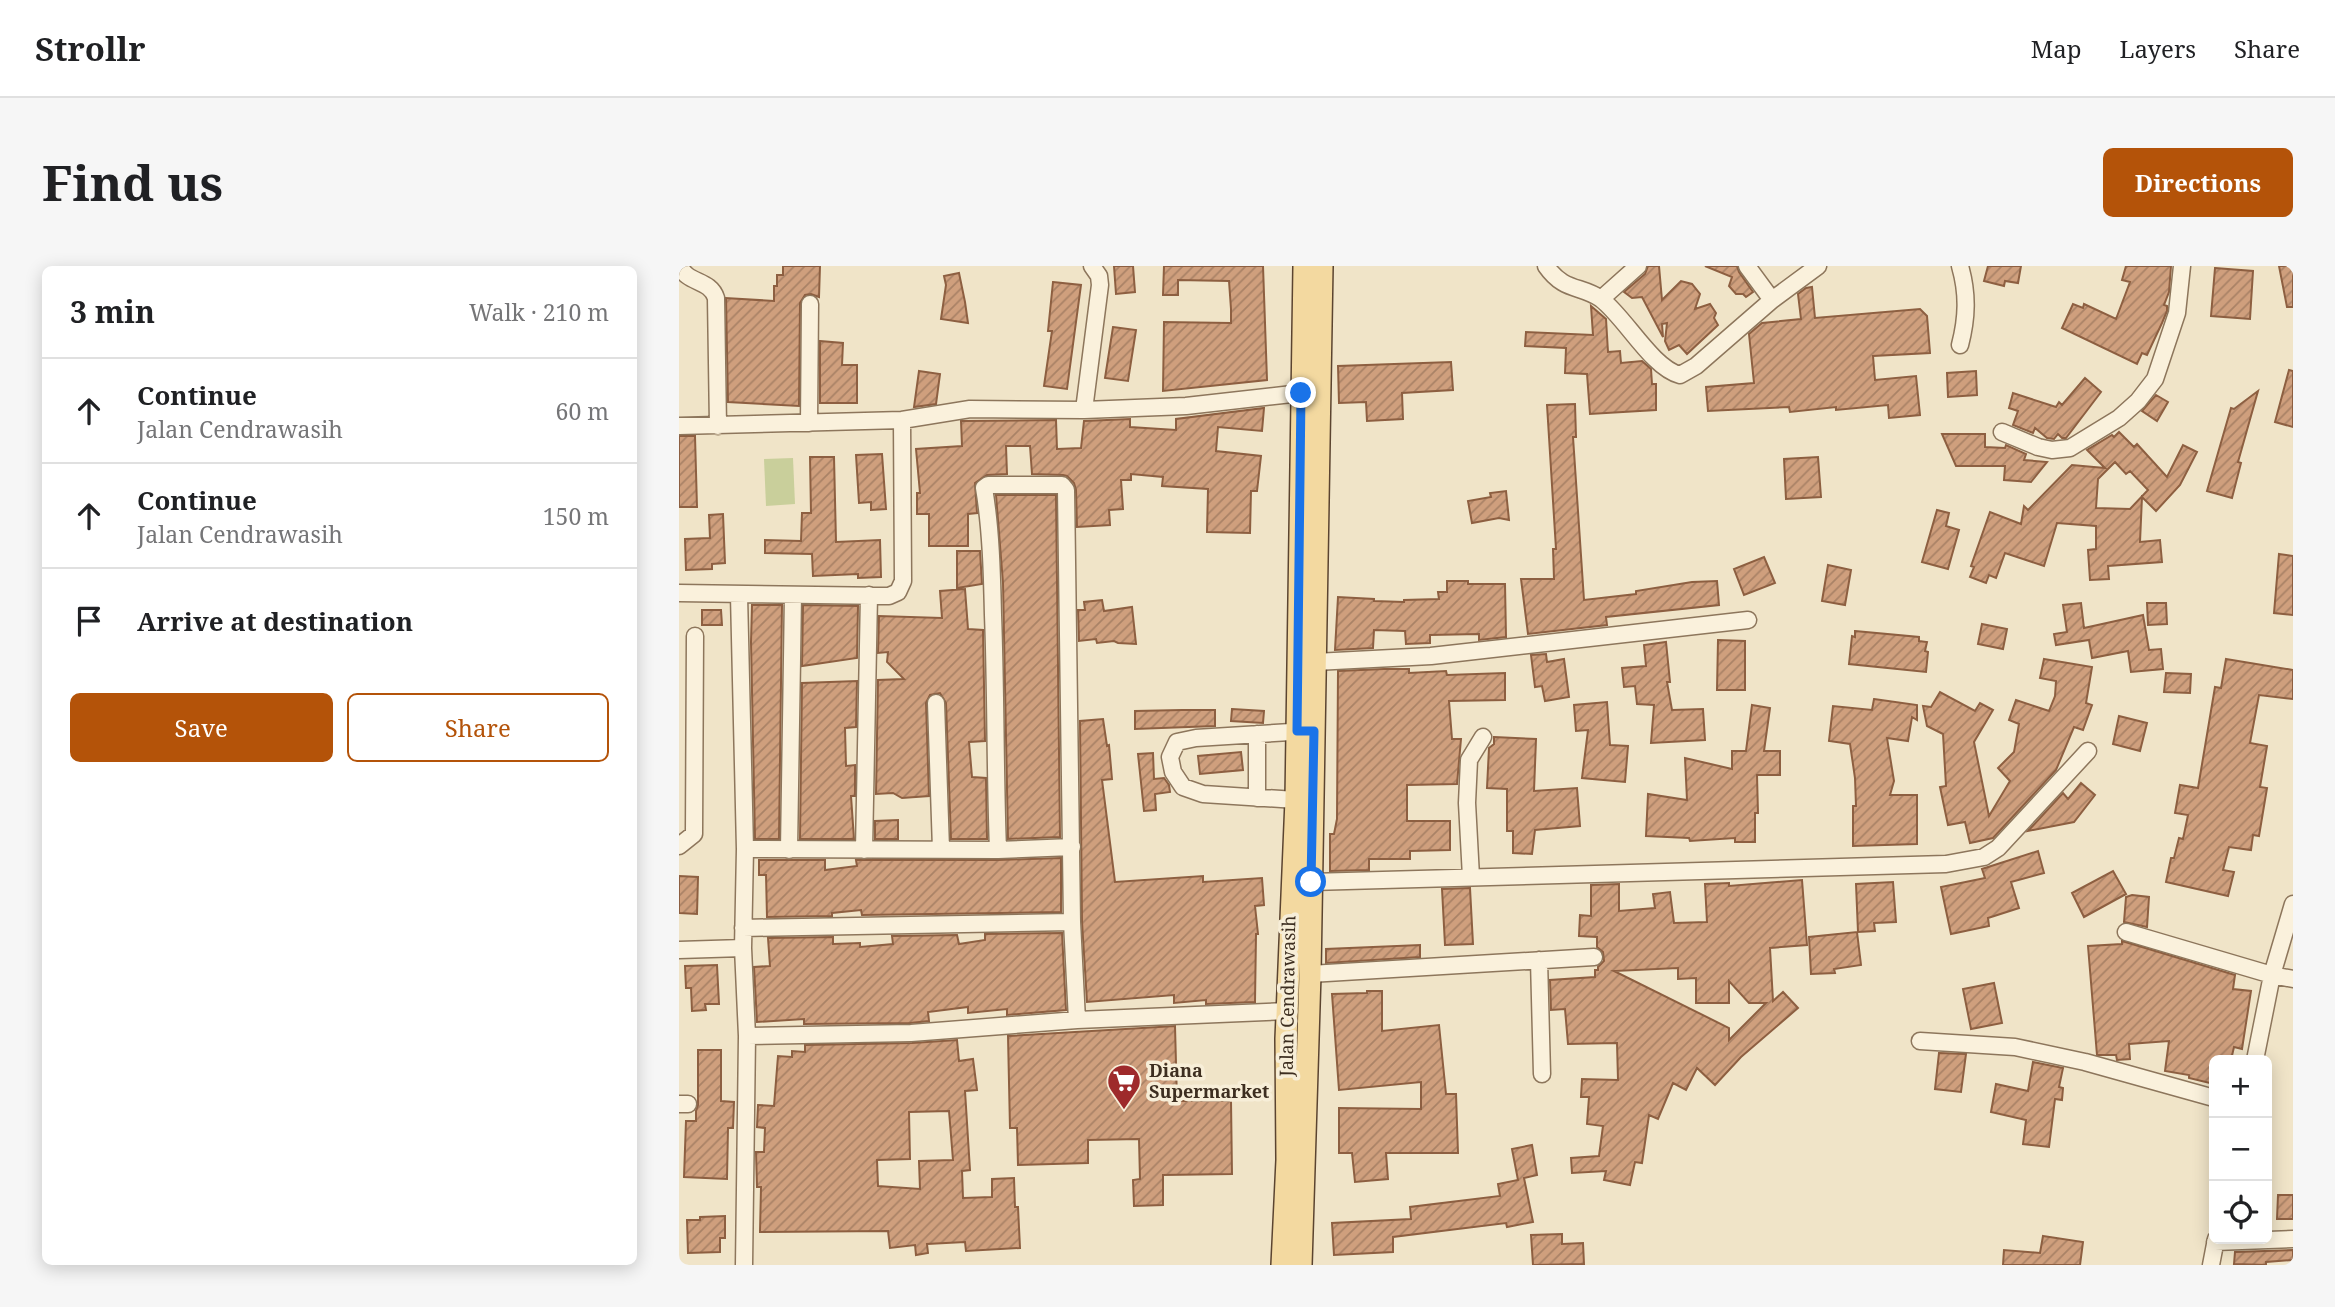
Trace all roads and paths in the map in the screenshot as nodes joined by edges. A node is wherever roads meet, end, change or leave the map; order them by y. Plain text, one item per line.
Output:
1 (680, 266) edge
2 (1092, 266) edge
3 (1304, 266) edge
4 (1322, 266) edge
5 (1546, 266) edge
6 (1638, 266) edge
7 (1747, 266) edge
8 (1818, 266) edge
9 (1960, 266) edge
10 (2182, 266) edge
11 (1601, 299) junction
12 (1772, 300) junction
13 (810, 304) dead end
14 (1960, 345) dead end
15 (1301, 393) junction
16 (1084, 410) junction
17 (902, 420) junction
18 (809, 423) junction
19 (679, 426) edge
20 (718, 426) junction
21 (2001, 432) dead end
22 (679, 593) edge
23 (739, 595) junction
24 (793, 595) junction
25 (869, 596) junction
26 (1748, 620) dead end
27 (695, 636) dead end
28 (1315, 662) junction
29 (936, 703) dead end
30 (1306, 731) junction
31 (1257, 734) junction
32 (1483, 737) dead end
33 (2088, 751) dead end
34 (1257, 798) junction
35 (1296, 800) junction
36 (679, 846) edge
37 (1072, 847) junction
38 (745, 849) junction
39 (789, 849) junction
40 (940, 849) junction
41 (864, 850) junction
42 (998, 850) junction
43 (1471, 877) junction
44 (1311, 882) junction
45 (2293, 904) edge
46 (1072, 922) junction
47 (743, 928) junction
48 (2126, 932) dead end
49 (743, 948) junction
50 (679, 950) edge
51 (1594, 957) dead end
52 (1539, 960) junction
53 (1310, 974) junction
54 (2272, 975) junction
55 (2293, 979) edge
56 (1287, 1011) junction
57 (1077, 1020) junction
58 (747, 1036) junction
59 (1920, 1041) dead end
60 (2256, 1055) edge
61 (1542, 1074) dead end
62 (2209, 1097) edge
63 (2272, 1239) edge
64 (2293, 1239) edge
65 (2215, 1244) edge
66 (744, 1265) edge
67 (1282, 1265) edge
68 (1301, 1265) edge
69 (2211, 1265) edge

1 - 20 street
2 - 16 street
3 - 15 main road, Jalan Cendrawasih
4 - 28 main road, Jalan Cendrawasih
5 - 11 street
6 - 11 street
7 - 12 street
8 - 12 street
9 - 14 street
10 - 21 street
11 - 12 street
13 - 18 street
15 - 16 street
15 - 30 main road, Jalan Cendrawasih
16 - 17 street
17 - 18 street
17 - 25 street
18 - 20 street
19 - 20 street
22 - 23 street
23 - 24 street
23 - 38 street
24 - 25 street
24 - 39 street
25 - 41 street
26 - 28 street
27 - 36 street
28 - 30 main road, Jalan Cendrawasih
29 - 40 street
30 - 31 street
30 - 35 main road, Jalan Cendrawasih
30 - 44 main road, Jalan Cendrawasih
31 - 34 street
31 - 34 street
32 - 43 street
33 - 43 street
34 - 35 street
35 - 56 main road, Jalan Cendrawasih
37 - 42 street
37 - 42 street
37 - 46 street
38 - 39 street
38 - 47 street
39 - 41 street
40 - 41 street
40 - 42 street
43 - 44 street
44 - 53 main road, Jalan Cendrawasih
45 - 54 street
46 - 47 street
46 - 57 street
47 - 49 street
48 - 54 street
49 - 50 street
49 - 58 street
51 - 52 street
52 - 53 street
52 - 61 street
53 - 68 main road, Jalan Cendrawasih
54 - 55 street
54 - 60 street
56 - 57 street
56 - 67 main road, Jalan Cendrawasih
57 - 58 street
58 - 66 street
59 - 62 street
63 - 64 street
65 - 69 street

